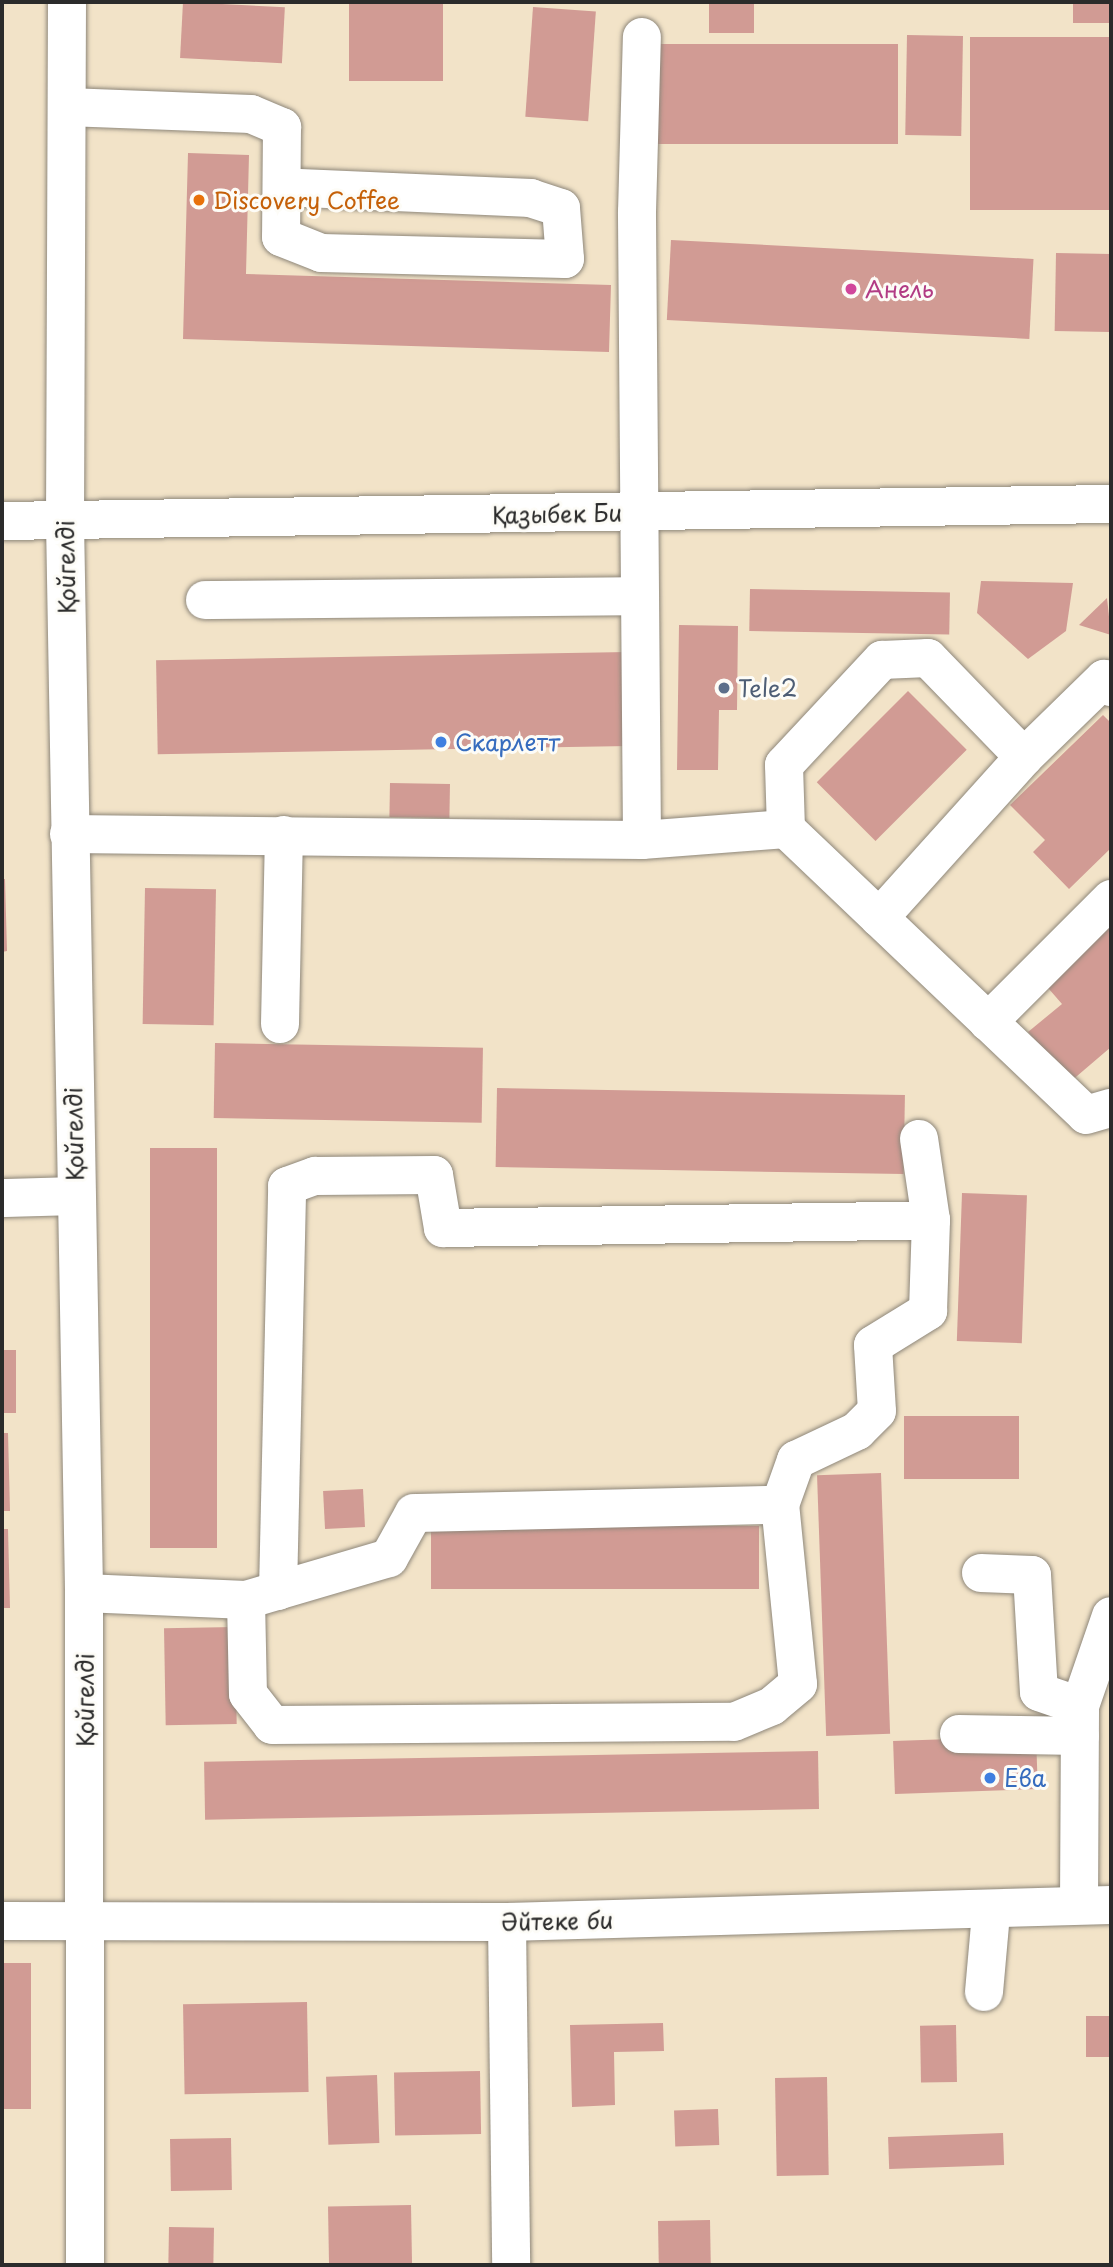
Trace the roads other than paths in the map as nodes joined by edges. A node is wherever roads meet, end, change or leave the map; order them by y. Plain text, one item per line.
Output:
1 (67, 2) edge
2 (642, 37) dead end
3 (67, 107) junction
4 (282, 187) junction
5 (1111, 505) edge
6 (638, 512) junction
7 (2, 521) edge
8 (65, 522) junction
9 (639, 596) junction
10 (205, 600) dead end
11 (1111, 687) edge
12 (1024, 757) junction
13 (786, 829) junction
14 (69, 834) junction
15 (284, 835) junction
16 (642, 840) junction
17 (1111, 899) edge
18 (879, 918) junction
19 (988, 1022) junction
20 (280, 1024) dead end
21 (1111, 1108) edge
22 (919, 1139) dead end
23 (75, 1196) junction
24 (2, 1198) edge
25 (931, 1220) junction
26 (780, 1505) junction
27 (981, 1573) dead end
28 (84, 1593) junction
29 (262, 1596) junction
30 (1111, 1616) edge
31 (1080, 1721) junction
32 (959, 1734) dead end
33 (1095, 1905) edge
34 (991, 1913) junction
35 (86, 1920) junction
36 (2, 1921) edge
37 (507, 1922) junction
38 (984, 1992) dead end
39 (85, 2265) edge
40 (511, 2265) edge

1 - 3 street, Қойгелді
2 - 6 street
3 - 4 street
3 - 8 street, Қойгелді
4 - 4 street
5 - 6 street, Қазыбек Би
6 - 8 street, Қазыбек Би
6 - 9 street
7 - 8 street, Қазыбек Би
8 - 14 street, Қойгелді
9 - 10 street
9 - 16 street
11 - 12 street
12 - 13 street
12 - 18 street
13 - 16 street
13 - 18 street
14 - 15 street
14 - 23 street, Қойгелді
15 - 16 street
15 - 20 street
17 - 19 street
18 - 19 street
19 - 21 street
22 - 25 street
23 - 24 street
23 - 28 street, Қойгелді
25 - 26 street
25 - 29 street
26 - 29 street
26 - 29 street
27 - 31 street
28 - 29 street
28 - 35 street, Қойгелді
30 - 31 street
31 - 32 street
31 - 33 street
33 - 34 street, Әйтеке би
34 - 37 street, Әйтеке би
34 - 38 street
35 - 36 street, Әйтеке би
35 - 37 street, Әйтеке би
35 - 39 street, Қойгелді
37 - 40 street

